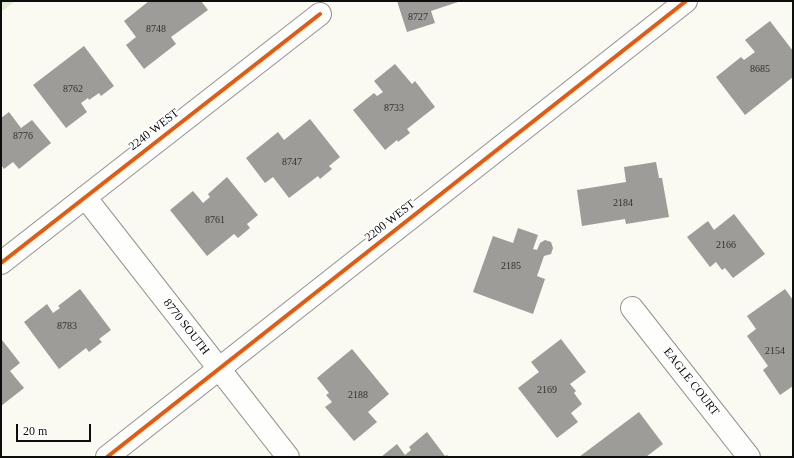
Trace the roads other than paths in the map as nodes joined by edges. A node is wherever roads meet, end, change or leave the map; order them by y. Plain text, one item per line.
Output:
1 (686, 1) edge
2 (320, 14) dead end
3 (85, 197) junction
4 (1, 263) edge
5 (632, 308) dead end
6 (219, 369) junction
7 (106, 457) edge
8 (288, 457) edge
9 (749, 457) edge

1 - 6 street, 2200 WEST
2 - 3 street, 2240 WEST
3 - 4 street, 2240 WEST
3 - 6 street, 8770 SOUTH
5 - 9 street, EAGLE COURT
6 - 7 street, 2200 WEST
6 - 8 street, 8770 SOUTH

